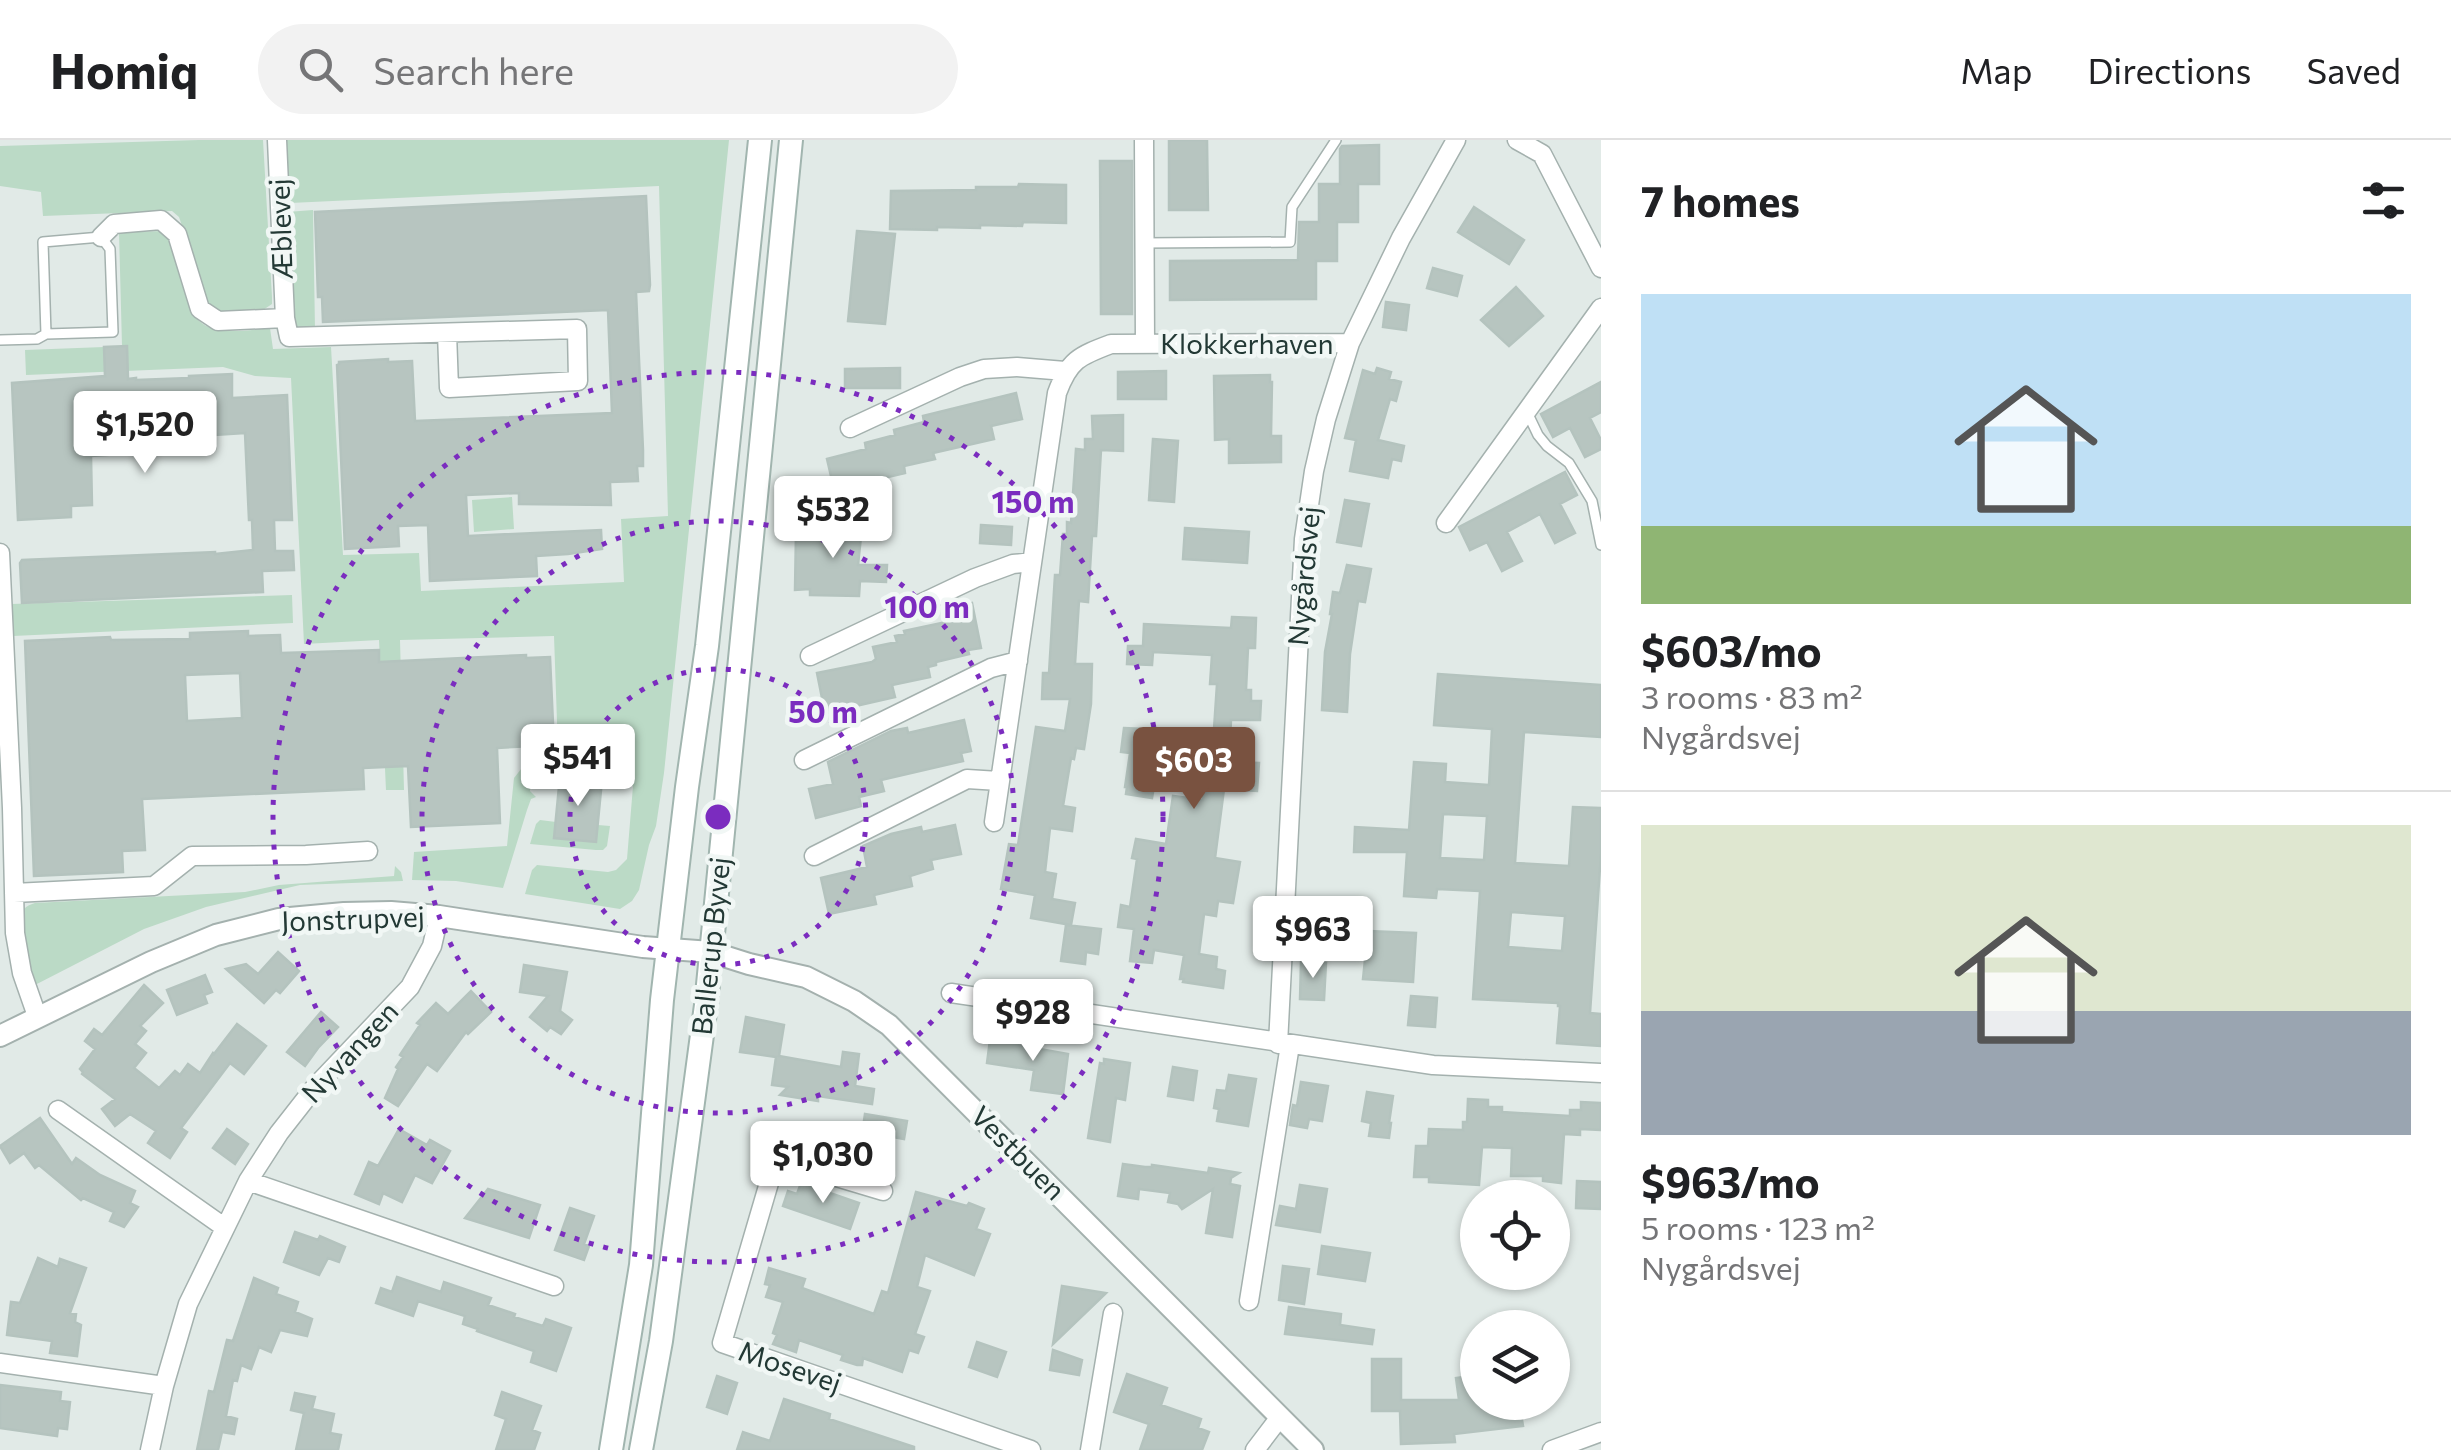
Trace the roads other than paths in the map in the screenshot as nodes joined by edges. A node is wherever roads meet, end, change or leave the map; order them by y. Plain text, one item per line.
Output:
1 (278, 140) edge
2 (760, 140) edge
3 (791, 140) edge
4 (1144, 140) edge
5 (1336, 140) edge
6 (1456, 140) edge
7 (1518, 140) edge
8 (102, 237) junction
9 (1144, 243) junction
10 (1601, 268) edge
11 (1601, 308) edge
12 (285, 318) junction
13 (447, 333) junction
14 (46, 334) junction
15 (0, 340) edge
16 (1145, 344) junction
17 (1350, 344) junction
18 (1066, 371) junction
19 (1527, 411) junction
20 (850, 428) dead end
21 (1446, 523) dead end
22 (1601, 545) edge
23 (0, 554) edge
24 (1032, 562) junction
25 (810, 656) dead end
26 (1018, 661) junction
27 (804, 760) dead end
28 (999, 781) junction
29 (6, 808) edge
30 (994, 822) dead end
31 (368, 851) dead end
32 (814, 856) dead end
33 (14, 892) junction
34 (439, 916) junction
35 (668, 948) junction
36 (712, 952) junction
37 (950, 993) dead end
38 (37, 1016) junction
39 (0, 1036) edge
40 (1284, 1044) junction
41 (1601, 1072) edge
42 (58, 1110) dead end
43 (248, 1181) junction
44 (883, 1191) dead end
45 (224, 1227) junction
46 (554, 1286) dead end
47 (1249, 1300) dead end
48 (1113, 1313) dead end
49 (0, 1364) edge
50 (164, 1386) junction
51 (1280, 1417) junction
52 (1601, 1432) edge
53 (150, 1450) edge
54 (611, 1450) edge
55 (640, 1450) edge
56 (1031, 1450) edge
57 (1090, 1450) edge
58 (1255, 1450) edge
59 (1314, 1450) edge
60 (1552, 1450) edge

1 - 12 street, Æblevej
2 - 35 main road, Ballerup Byvej
3 - 36 main road, Ballerup Byvej
4 - 9 street, Klokkerhaven
5 - 9 lane
6 - 17 street, Nygårdsvej
7 - 10 street
8 - 12 street
8 - 14 lane
8 - 14 lane
9 - 16 street, Klokkerhaven
11 - 19 street
12 - 13 street
13 - 13 street
14 - 15 lane
16 - 17 street, Klokkerhaven
16 - 18 street, Klokkerhaven
17 - 40 street, Nygårdsvej
18 - 20 street
18 - 24 street
19 - 21 street
19 - 22 lane
23 - 29 street
24 - 25 street
24 - 26 street
26 - 27 street
26 - 28 street
28 - 30 street
28 - 32 street
29 - 33 street
31 - 33 street
33 - 38 street
34 - 35 street, Jonstrupvej
34 - 38 street, Jonstrupvej
34 - 43 street, Nyvangen
35 - 36 street, Vestbuen
35 - 54 main road, Ballerup Byvej
36 - 51 street, Vestbuen
36 - 55 main road, Ballerup Byvej
37 - 40 street
38 - 39 street, Jonstrupvej
40 - 41 street
40 - 47 street, Nygårdsvej
42 - 45 street
43 - 45 street, Nyvangen
43 - 46 street
44 - 56 street, Mosevej
45 - 50 street, Nyvangen
48 - 57 street
49 - 50 street
50 - 53 street, Nyvangen
51 - 58 street
51 - 59 street, Vestbuen
52 - 60 street

